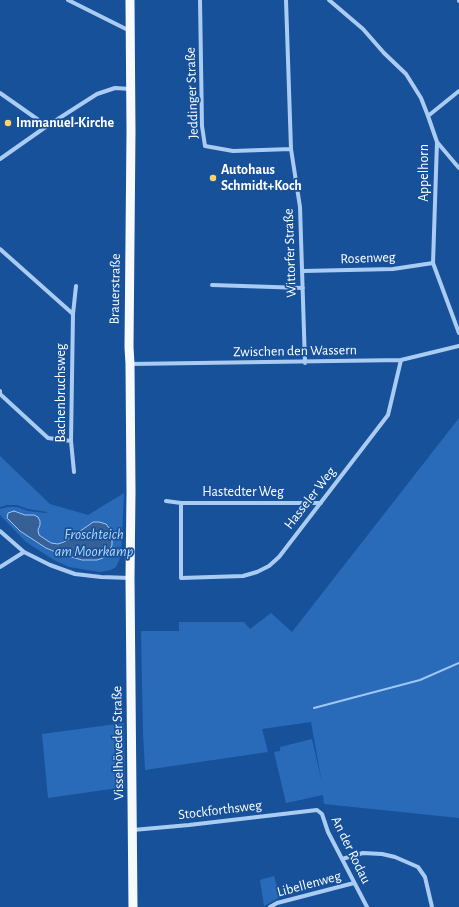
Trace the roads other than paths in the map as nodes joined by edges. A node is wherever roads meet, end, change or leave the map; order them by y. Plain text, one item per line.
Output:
1 (68, 0) edge
2 (130, 0) edge
3 (200, 0) edge
4 (286, 0) edge
5 (329, 0) edge
6 (130, 32) junction
7 (131, 88) junction
8 (459, 90) edge
9 (0, 93) edge
10 (428, 116) junction
11 (47, 126) junction
12 (437, 142) junction
13 (291, 149) junction
14 (0, 160) edge
15 (459, 168) edge
16 (0, 249) edge
17 (4, 254) junction
18 (0, 258) edge
19 (433, 263) junction
20 (303, 271) junction
21 (212, 285) dead end
22 (76, 286) dead end
23 (303, 288) junction
24 (73, 314) junction
25 (459, 333) edge
26 (459, 346) edge
27 (401, 360) junction
28 (305, 363) junction
29 (130, 364) junction
30 (0, 391) edge
31 (71, 441) junction
32 (74, 472) dead end
33 (166, 501) dead end
34 (181, 503) junction
35 (321, 503) junction
36 (0, 531) edge
37 (24, 552) junction
38 (0, 567) edge
39 (130, 578) junction
40 (310, 810) joint
41 (133, 830) junction
42 (342, 859) junction
43 (354, 883) junction
44 (133, 907) edge
45 (270, 907) edge
46 (368, 907) edge
47 (432, 907) edge

1 - 6 street
2 - 6 main road, Brauerstraße
3 - 13 street, Jeddinger Straße
4 - 13 street, Wittorfer Straße
5 - 10 street, Appelhorn
6 - 7 main road, Brauerstraße
7 - 11 street
7 - 29 main road, Brauerstraße
8 - 10 street
9 - 11 street
10 - 12 street, Appelhorn
11 - 14 street
12 - 15 street
12 - 19 street, Appelhorn
13 - 20 street, Wittorfer Straße
16 - 17 street
17 - 18 street
17 - 24 street
19 - 20 street, Rosenweg
19 - 25 street, Appelhorn
20 - 23 street, Wittorfer Straße
21 - 23 street
22 - 24 street, Bachenbruchsweg
23 - 28 street, Wittorfer Straße
24 - 31 street, Bachenbruchsweg
26 - 27 street, Zwischen den Wassern
27 - 28 street, Zwischen den Wassern
27 - 35 street, Hasseler Weg
28 - 29 street, Zwischen den Wassern
29 - 39 main road, Brauerstraße
30 - 31 street
31 - 32 street, Bachenbruchsweg
33 - 34 street, Hastedter Weg
34 - 35 street, Hastedter Weg
34 - 35 street, Hasseler Weg
36 - 37 street
37 - 38 street
37 - 39 street
39 - 41 main road, Visselhöveder Straße
40 - 41 street, Stockforthsweg
40 - 42 street, An der Rodau
41 - 44 main road, Visselhöveder Straße
42 - 43 street, An der Rodau
42 - 47 street
43 - 45 street, Libellenweg
43 - 46 street, An der Rodau

